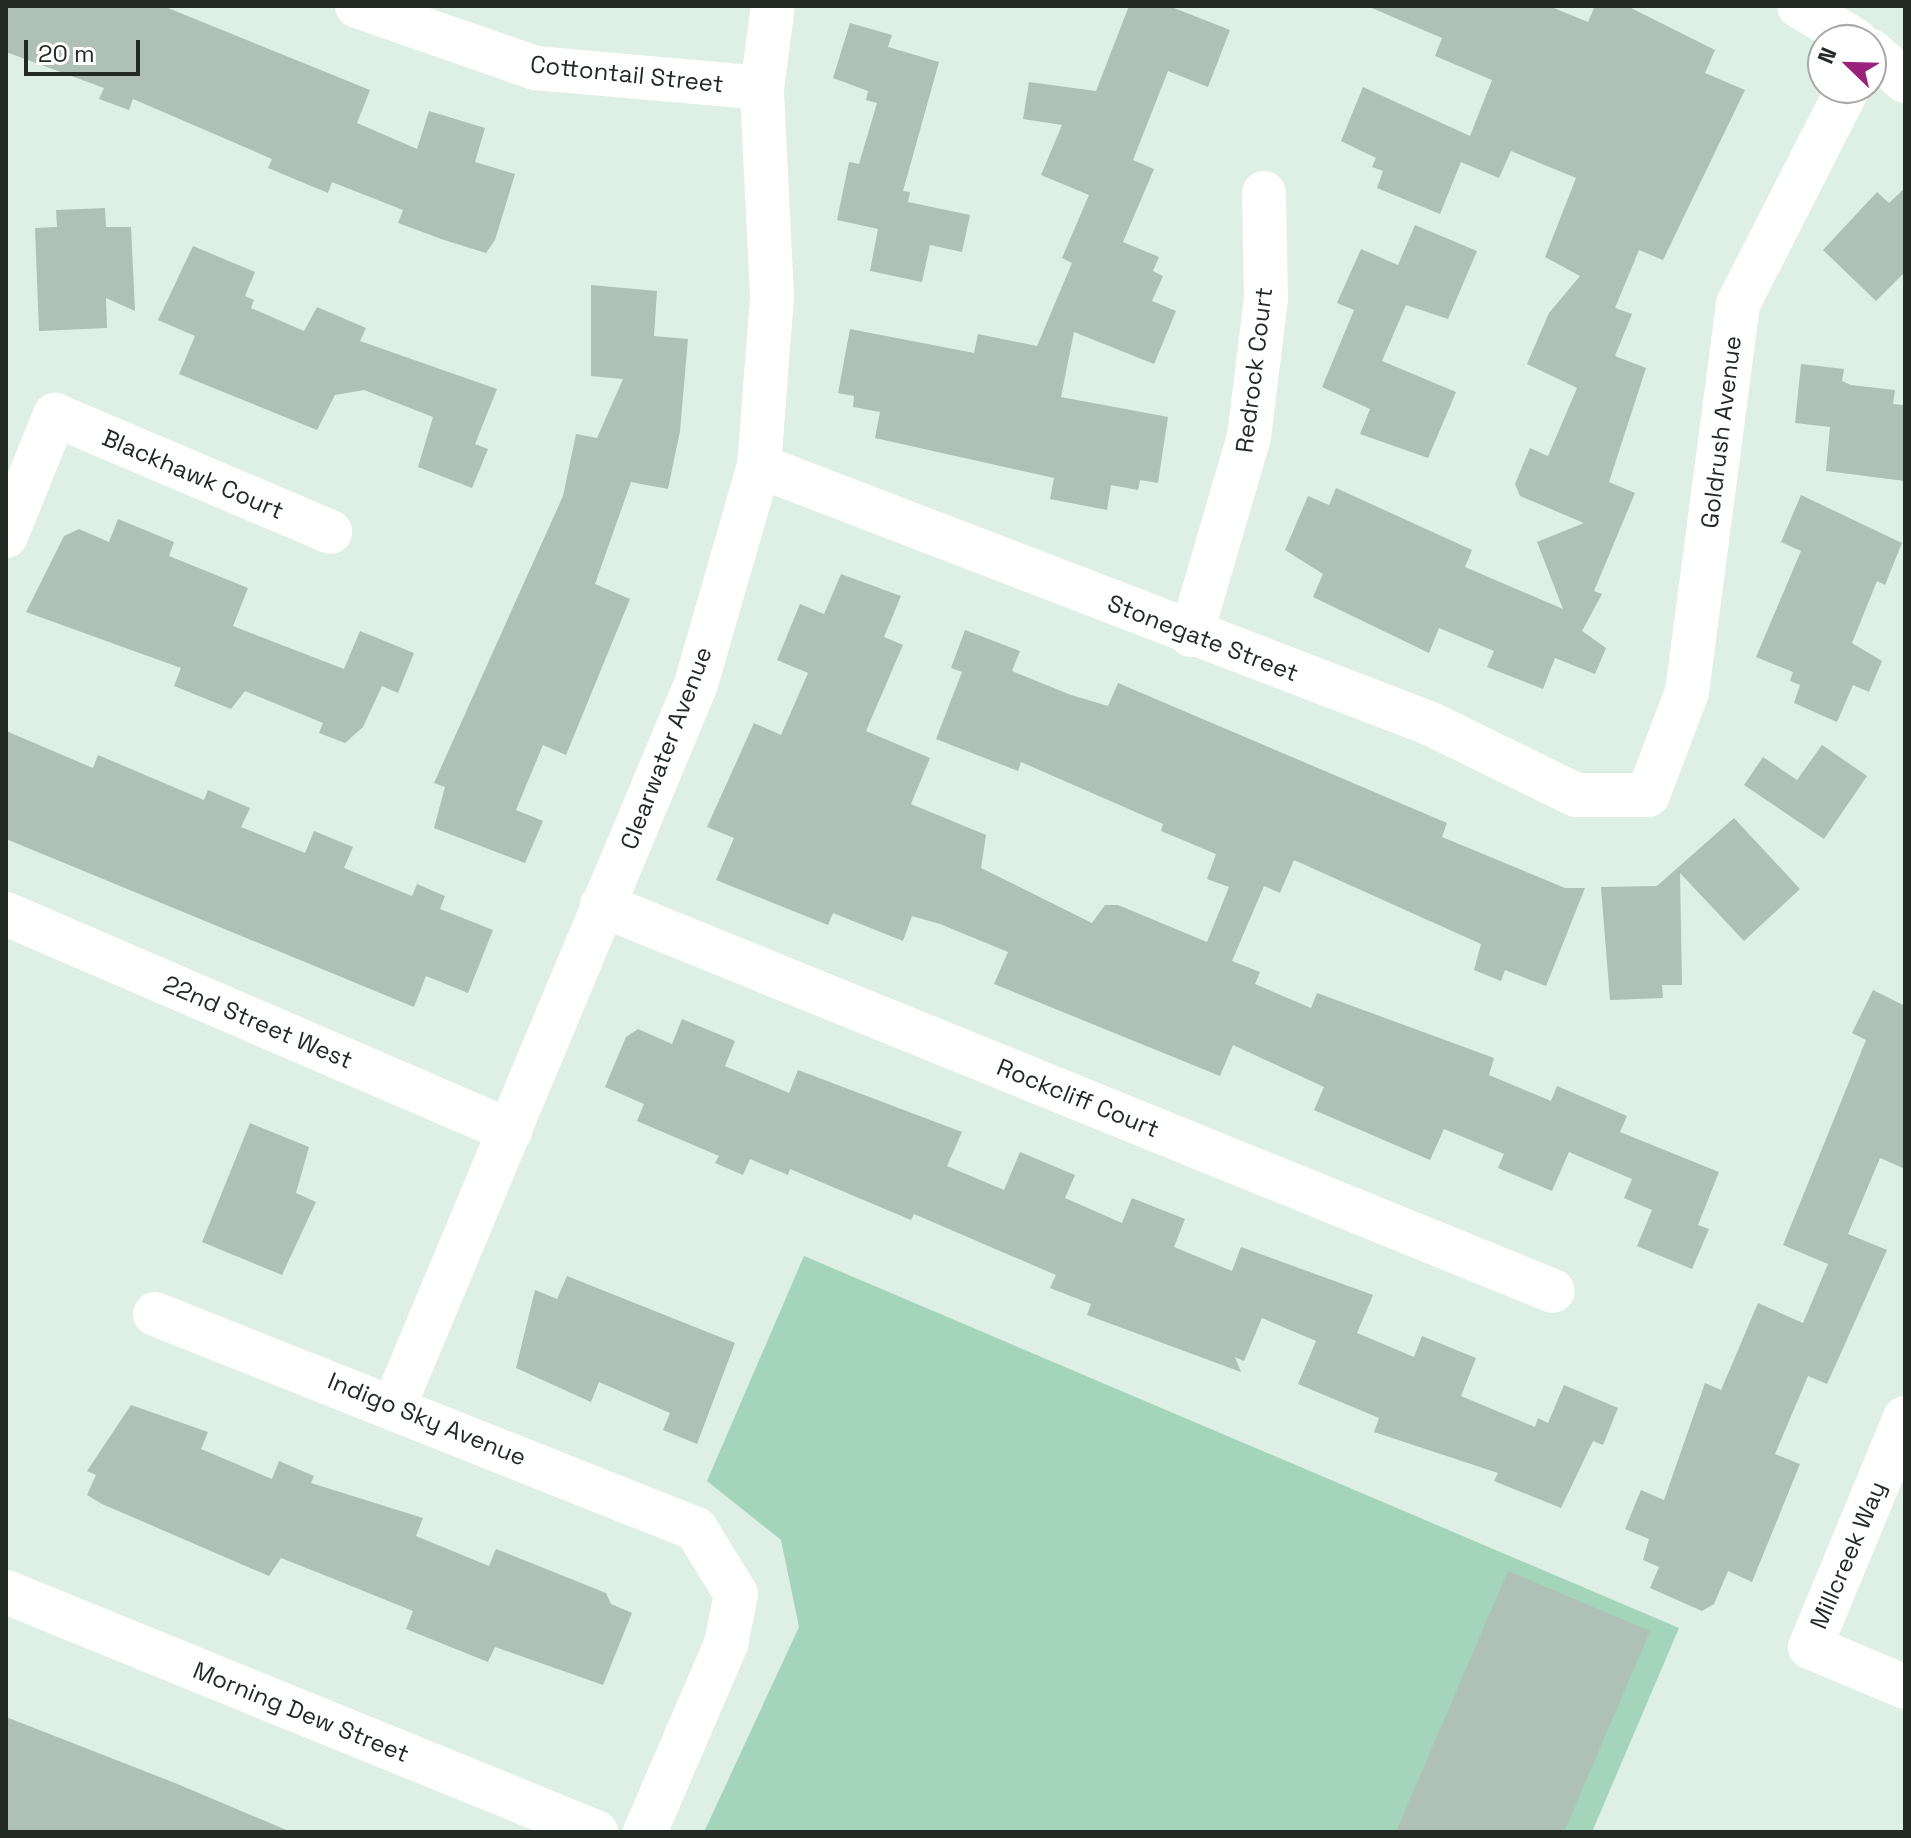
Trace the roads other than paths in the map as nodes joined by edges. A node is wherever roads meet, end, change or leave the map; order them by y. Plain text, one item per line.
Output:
1 (357, 6) edge
2 (773, 6) edge
3 (1799, 6) edge
4 (1829, 24) edge
5 (1887, 65) edge
6 (1905, 81) edge
7 (762, 88) junction
8 (1840, 104) edge
9 (1264, 193) dead end
10 (759, 466) junction
11 (330, 532) dead end
12 (6, 536) edge
13 (1191, 635) junction
14 (1648, 795) joint
15 (602, 905) junction
16 (6, 914) edge
17 (510, 1131) junction
18 (1553, 1291) dead end
19 (155, 1314) dead end
20 (395, 1404) junction
21 (1905, 1418) edge
22 (6, 1592) edge
23 (1905, 1687) edge
24 (596, 1832) edge
25 (645, 1832) edge

1 - 7 street, Cottontail Street
2 - 7 street, Clearwater Avenue
3 - 4 street
5 - 6 street
7 - 10 street, Clearwater Avenue
8 - 14 street, Goldrush Avenue
9 - 13 street, Redrock Court
10 - 13 street, Stonegate Street
10 - 15 street, Clearwater Avenue
11 - 12 street, Blackhawk Court
13 - 14 street, Stonegate Street
15 - 17 street, Clearwater Avenue
15 - 18 street, Rockcliff Court
16 - 17 street, 22nd Street West
17 - 20 street, Clearwater Avenue
19 - 20 street, Indigo Sky Avenue
20 - 25 street, Indigo Sky Avenue
21 - 23 street, Millcreek Way
22 - 24 street, Morning Dew Street

